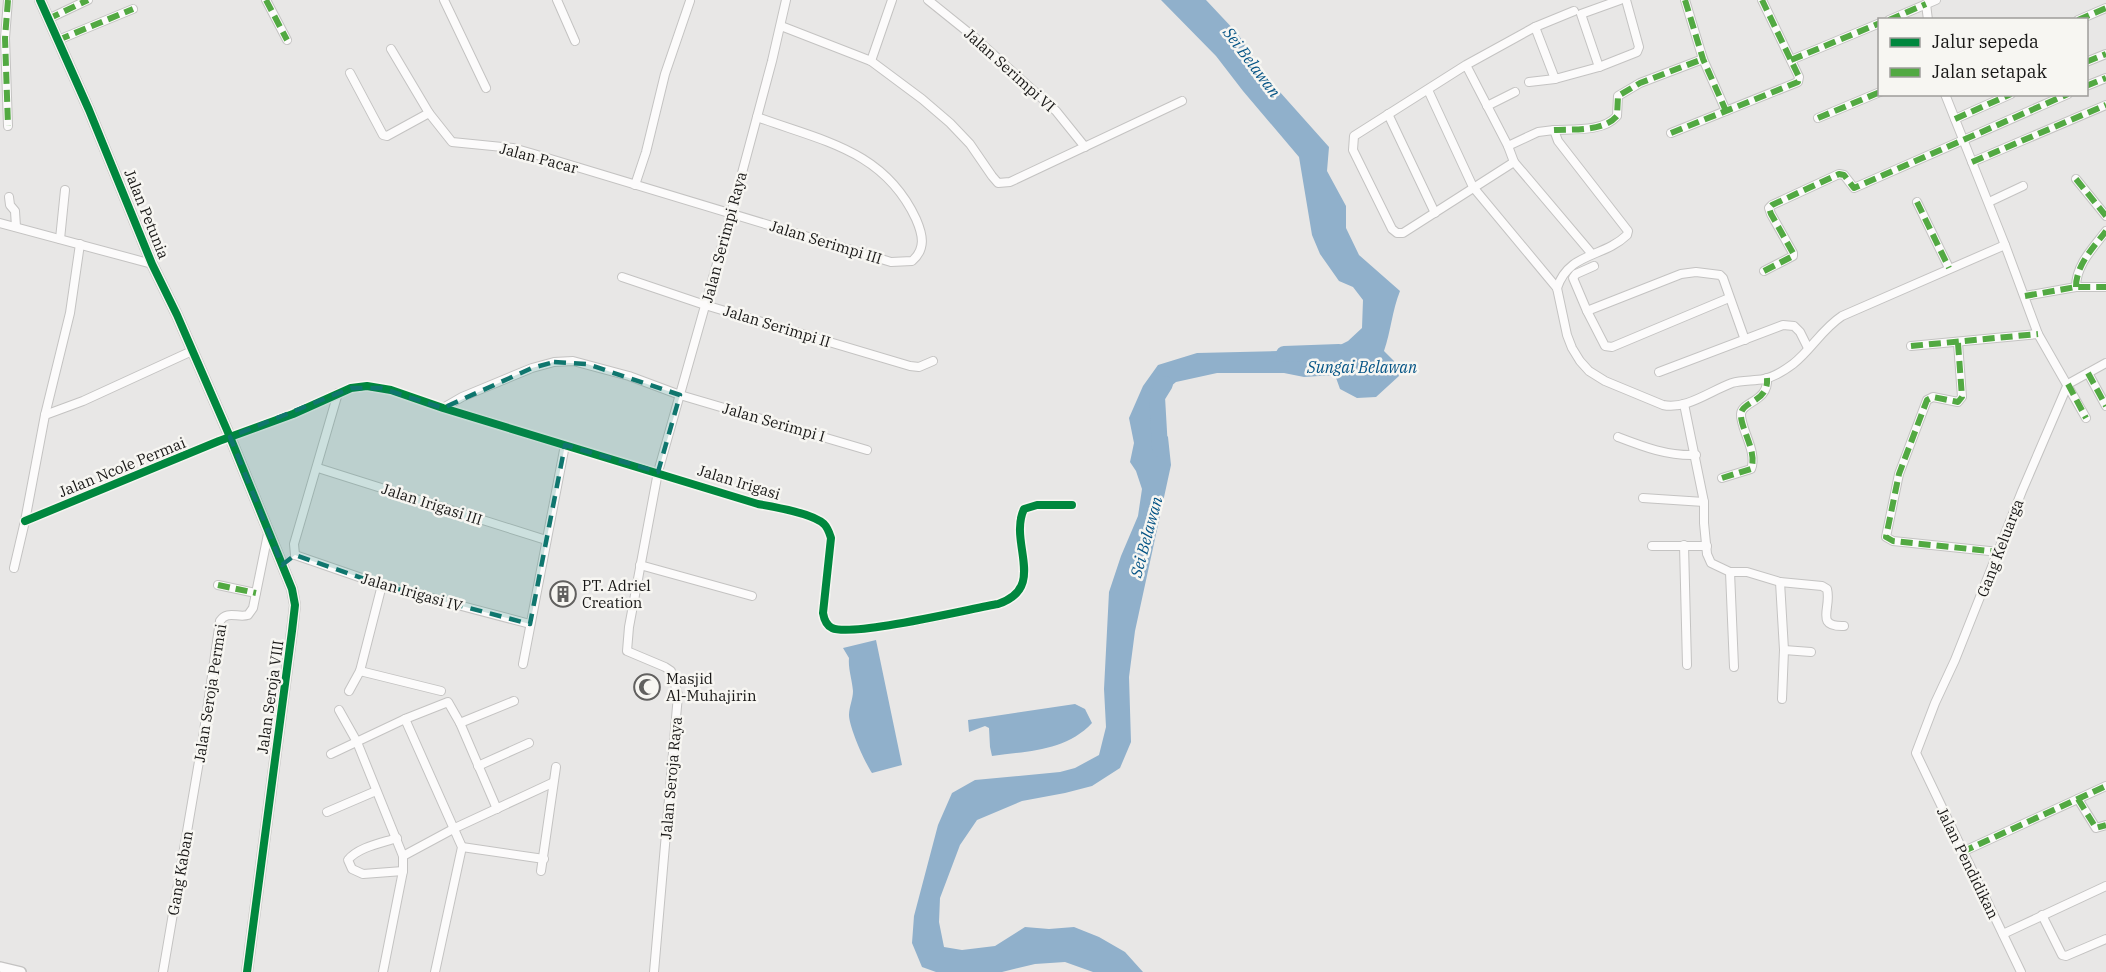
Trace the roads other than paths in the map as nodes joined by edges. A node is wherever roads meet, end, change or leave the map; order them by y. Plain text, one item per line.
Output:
1 (8, 0) edge
2 (40, 0) edge
3 (88, 0) edge
4 (266, 0) edge
5 (444, 0) edge
6 (557, 0) edge
7 (786, 0) edge
8 (892, 0) edge
9 (928, 0) edge
10 (1620, 0) edge
11 (1626, 0) edge
12 (1685, 0) edge
13 (1762, 0) edge
14 (1936, 0) edge
15 (690, 1) edge
16 (1926, 4) junction
17 (2106, 8) edge
18 (133, 9) dead end
19 (1574, 11) dead end
20 (1894, 18) edge
21 (1928, 18) edge
22 (2083, 18) edge
23 (48, 19) junction
24 (1878, 24) edge
25 (781, 26) junction
26 (1535, 27) junction
27 (58, 40) junction
28 (287, 40) dead end
29 (575, 40) dead end
30 (392, 50) dead end
31 (2106, 54) edge
32 (1703, 59) junction
33 (1791, 60) junction
34 (871, 61) junction
35 (2088, 61) edge
36 (1466, 65) junction
37 (1599, 67) junction
38 (350, 73) dead end
39 (2106, 78) edge
40 (1555, 80) junction
41 (1529, 82) dead end
42 (2088, 85) edge
43 (486, 88) dead end
44 (1428, 90) junction
45 (1515, 92) dead end
46 (1878, 93) edge
47 (1947, 96) edge
48 (2007, 96) edge
49 (2064, 96) edge
50 (1182, 101) dead end
51 (2106, 105) edge
52 (1487, 106) junction
53 (1726, 111) junction
54 (429, 113) junction
55 (1388, 114) junction
56 (757, 117) junction
57 (1818, 118) dead end
58 (1955, 119) junction
59 (8, 126) dead end
60 (1554, 130) junction
61 (1671, 133) dead end
62 (1963, 141) junction
63 (1508, 146) junction
64 (1085, 147) junction
65 (1514, 162) junction
66 (1972, 162) junction
67 (2076, 179) dead end
68 (635, 185) junction
69 (2023, 186) dead end
70 (1473, 188) junction
71 (64, 190) dead end
72 (9, 197) dead end
73 (1917, 202) dead end
74 (1989, 202) junction
75 (1435, 213) junction
76 (731, 214) junction
77 (2106, 216) edge
78 (0, 223) edge
79 (16, 227) junction
80 (2106, 231) edge
81 (60, 239) junction
82 (80, 244) junction
83 (2005, 244) junction
84 (1592, 254) junction
85 (152, 264) junction
86 (1594, 266) dead end
87 (1948, 268) junction
88 (1764, 271) dead end
89 (622, 277) dead end
90 (2106, 287) edge
91 (1557, 288) junction
92 (2076, 288) junction
93 (2025, 296) junction
94 (1729, 298) junction
95 (705, 305) junction
96 (1587, 311) junction
97 (2038, 334) junction
98 (1745, 340) junction
99 (1958, 343) junction
100 (1911, 346) dead end
101 (1808, 348) junction
102 (192, 351) junction
103 (933, 361) dead end
104 (2106, 363) edge
105 (1659, 372) dead end
106 (2088, 373) junction
107 (1767, 378) junction
108 (2068, 384) junction
109 (338, 393) junction
110 (680, 395) junction
111 (1684, 404) junction
112 (2106, 406) edge
113 (443, 408) junction
114 (45, 415) junction
115 (2086, 418) dead end
116 (230, 437) junction
117 (1618, 437) dead end
118 (565, 445) junction
119 (867, 450) dead end
120 (1696, 455) junction
121 (318, 468) junction
122 (658, 472) junction
123 (1722, 478) dead end
124 (1643, 498) dead end
125 (1704, 502) junction
126 (1072, 505) dead end
127 (25, 521) junction
128 (268, 534) junction
129 (546, 540) junction
130 (1684, 545) junction
131 (1652, 546) dead end
132 (1707, 546) junction
133 (1999, 552) junction
134 (295, 555) junction
135 (282, 565) junction
136 (640, 565) junction
137 (14, 568) dead end
138 (1730, 572) junction
139 (1780, 582) junction
140 (218, 585) dead end
141 (382, 585) junction
142 (256, 593) junction
143 (752, 596) dead end
144 (530, 624) junction
145 (1844, 626) dead end
146 (1784, 650) junction
147 (1811, 652) dead end
148 (523, 664) dead end
149 (1687, 664) dead end
150 (1734, 667) dead end
151 (360, 672) junction
152 (349, 691) dead end
153 (441, 691) dead end
154 (1782, 699) dead end
155 (514, 701) dead end
156 (339, 710) dead end
157 (405, 719) junction
158 (460, 723) junction
159 (357, 742) junction
160 (529, 742) dead end
161 (1916, 753) joint
162 (331, 754) dead end
163 (478, 766) junction
164 (556, 767) dead end
165 (197, 774) joint
166 (552, 783) junction
167 (2106, 786) edge
168 (376, 791) junction
169 (2078, 799) junction
170 (497, 808) junction
171 (327, 812) dead end
172 (2106, 825) edge
173 (455, 828) junction
174 (397, 838) junction
175 (462, 847) junction
176 (1962, 852) junction
177 (404, 856) junction
178 (543, 859) junction
179 (403, 871) junction
180 (541, 871) dead end
181 (2106, 886) edge
182 (2042, 915) junction
183 (2003, 934) junction
184 (2106, 939) edge
185 (0, 967) edge
186 (21, 972) edge
187 (163, 972) edge
188 (247, 972) edge
189 (383, 972) edge
190 (435, 972) edge
191 (654, 972) edge
192 (2021, 972) edge

1 - 59 street
2 - 23 street, Jalan Petunia
3 - 23 street
4 - 28 street
5 - 43 street
6 - 29 street
7 - 25 street, Jalan Serimpi Raya
8 - 34 street
9 - 64 street, Jalan Serimpi VI
10 - 37 street
11 - 37 street
12 - 32 street
13 - 33 street
14 - 16 street
15 - 68 street
16 - 20 street
16 - 21 street
17 - 22 street
18 - 27 street
19 - 26 street
23 - 27 street, Jalan Petunia
24 - 33 street
25 - 34 street
25 - 56 street, Jalan Serimpi Raya
26 - 36 street
26 - 40 street
27 - 85 street, Jalan Petunia
30 - 54 street, Jalan Pacar
31 - 35 street
32 - 53 street
32 - 60 street
33 - 53 street
34 - 64 street
36 - 44 street
36 - 52 street
37 - 40 street
38 - 54 street
39 - 42 street
40 - 41 street
44 - 55 street
44 - 70 street
45 - 52 street
46 - 57 street
47 - 58 street
48 - 58 street
49 - 62 street
50 - 64 street
51 - 66 street
52 - 63 street
53 - 61 street
54 - 68 street, Jalan Pacar
55 - 75 street
55 - 75 street
56 - 76 street, Jalan Serimpi Raya
56 - 76 street, Jalan Serimpi III
58 - 62 street
60 - 63 street
60 - 84 street
62 - 66 street
62 - 88 street
63 - 65 street
65 - 70 street
65 - 84 street
66 - 74 street
67 - 77 street
68 - 76 street, Jalan Pacar
69 - 74 street
70 - 75 street
70 - 91 street
71 - 81 street
72 - 79 street
73 - 87 street
74 - 83 street
76 - 95 street, Jalan Serimpi Raya
78 - 79 street
79 - 81 street
80 - 92 street
81 - 82 street
82 - 85 street
82 - 114 street
83 - 87 street
83 - 93 street
84 - 91 street
85 - 102 street, Jalan Petunia
86 - 96 street
87 - 101 street
89 - 95 street, Jalan Serimpi II
90 - 92 street
91 - 111 street
92 - 93 street
93 - 97 street
94 - 96 street
94 - 96 street
94 - 98 street
95 - 103 street, Jalan Serimpi II
95 - 110 street, Jalan Serimpi Raya
97 - 99 street
97 - 108 street
98 - 101 street
98 - 105 street
99 - 100 street
99 - 133 street
101 - 107 street
102 - 114 street
102 - 116 street, Jalan Petunia
104 - 106 street
106 - 108 street
106 - 112 street
107 - 111 street
107 - 123 street
108 - 115 street
108 - 133 street, Gang Keluarga
109 - 113 street, Jalan Irigasi
109 - 116 street, Jalan Irigasi
109 - 121 street
110 - 113 street, Jalan Serimpi I
110 - 119 street, Jalan Serimpi I
110 - 122 street, Jalan Serimpi Raya
111 - 120 street
113 - 118 street, Jalan Irigasi
114 - 127 street
116 - 127 street, Jalan Ncole Permai
116 - 128 street, Jalan Seroja VIII
117 - 120 street
118 - 122 street, Jalan Irigasi
118 - 129 street
120 - 125 street
121 - 129 street, Jalan Irigasi III
121 - 134 street
122 - 126 street, Jalan Irigasi
122 - 136 street, Jalan Seroja Raya
124 - 125 street
125 - 132 street
127 - 137 street
128 - 135 street, Jalan Seroja VIII
128 - 142 street, Jalan Seroja Permai
129 - 144 street
130 - 131 street
130 - 132 street
130 - 149 street
132 - 138 street
133 - 161 street, Gang Keluarga
134 - 135 street
134 - 141 street, Jalan Irigasi IV
135 - 188 street, Jalan Seroja VIII
136 - 143 street
136 - 191 street, Jalan Seroja Raya
138 - 139 street
138 - 150 street
139 - 145 street
139 - 146 street
140 - 142 street
141 - 144 street, Jalan Irigasi IV
141 - 151 street
142 - 165 street, Jalan Seroja Permai
144 - 148 street
146 - 147 street
146 - 154 street
151 - 152 street
151 - 153 street
155 - 158 street
156 - 159 street
157 - 158 street
157 - 159 street
157 - 173 street
158 - 163 street
159 - 162 street
159 - 168 street
160 - 163 street
161 - 176 street, Jalan Pendidikan
163 - 170 street
164 - 166 street
165 - 187 street, Gang Kaban
166 - 170 street
166 - 178 street
167 - 169 street
168 - 171 street
168 - 174 street
169 - 172 street
169 - 176 street
170 - 173 street
173 - 175 street
173 - 177 street
174 - 177 street
174 - 179 street
175 - 178 street
175 - 190 street
176 - 183 street, Jalan Pendidikan
177 - 179 street
178 - 180 street
179 - 189 street
181 - 182 street
182 - 183 street
182 - 184 street
183 - 192 street, Jalan Pendidikan
185 - 186 street

